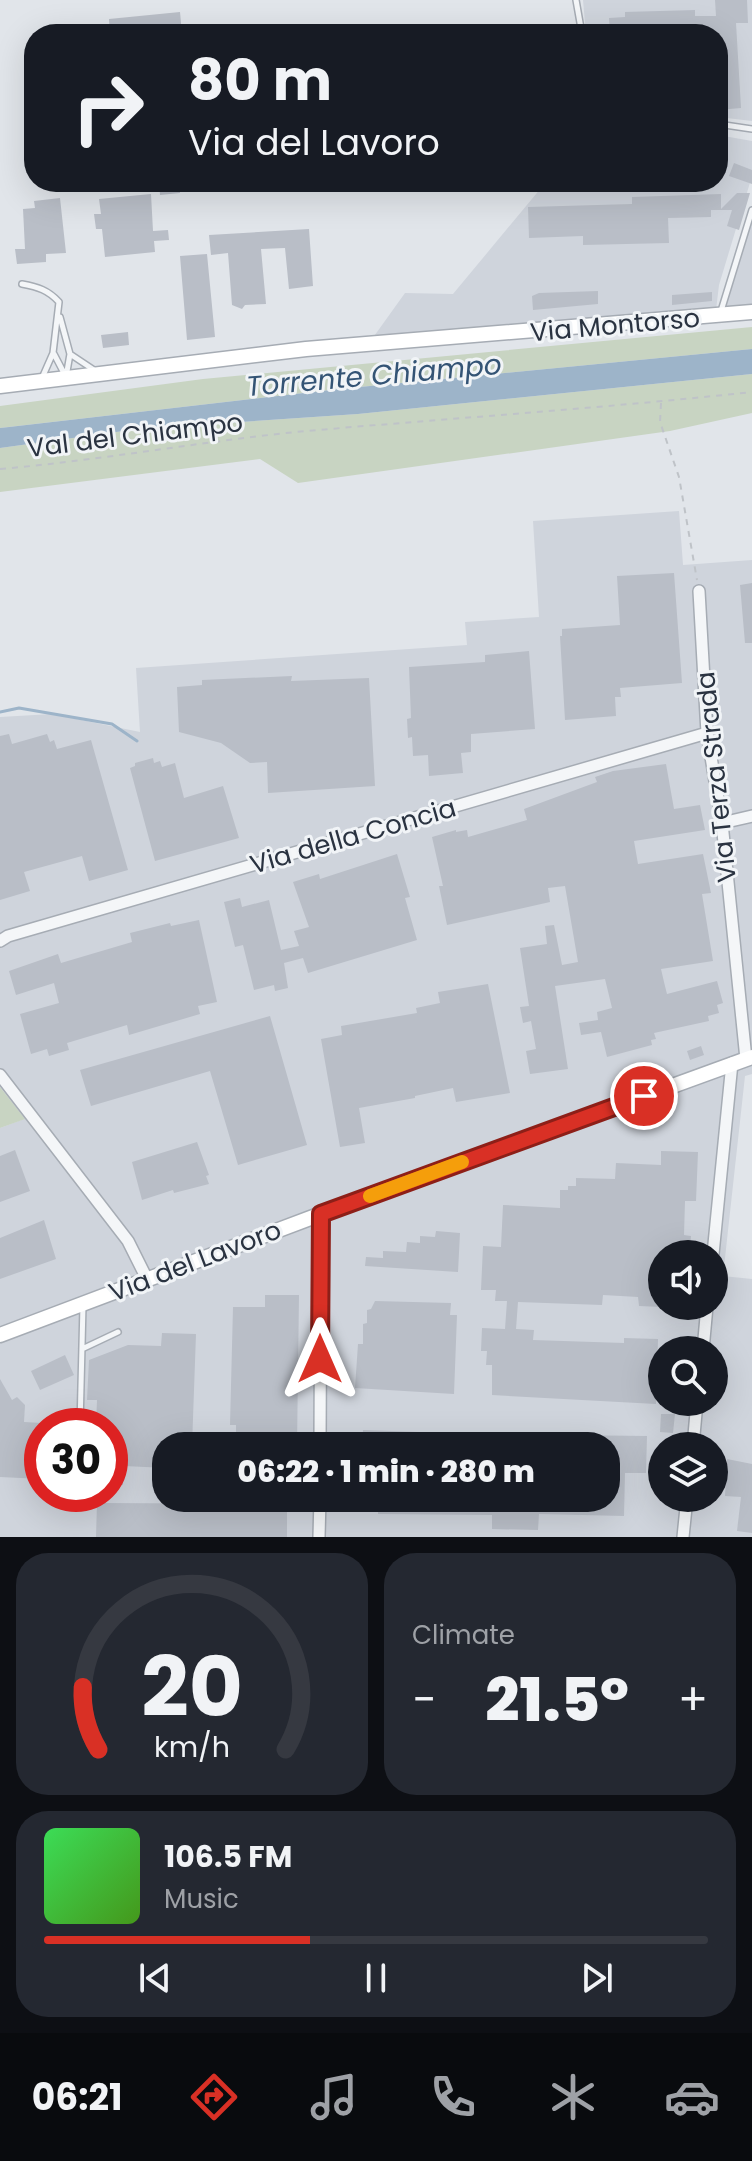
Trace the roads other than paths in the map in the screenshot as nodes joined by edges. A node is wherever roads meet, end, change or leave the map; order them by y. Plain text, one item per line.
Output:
1 (576, 0) edge
2 (580, 24) edge
3 (728, 125) edge
4 (752, 129) edge
5 (752, 210) edge
6 (22, 284) dead end
7 (752, 312) edge
8 (59, 316) junction
9 (720, 316) junction
10 (53, 353) junction
11 (70, 354) junction
12 (98, 374) junction
13 (66, 377) junction
14 (40, 381) junction
15 (0, 386) edge
16 (699, 591) road end
17 (707, 733) junction
18 (752, 816) edge
19 (722, 823) junction
20 (0, 941) edge
21 (743, 1060) edge
22 (0, 1075) edge
23 (321, 1214) junction
24 (715, 1240) edge
25 (147, 1279) junction
26 (83, 1304) junction
27 (118, 1332) dead end
28 (0, 1335) edge
29 (82, 1349) junction
30 (80, 1408) edge
31 (320, 1432) edge
32 (320, 1512) edge
33 (686, 1512) edge
34 (319, 1537) edge
35 (683, 1537) edge

1 - 2 lane
3 - 4 lane
5 - 9 lane
6 - 8 lane
7 - 9 street, Via Montorso
8 - 10 lane
8 - 11 lane
9 - 12 street, Via Montorso
10 - 13 lane
10 - 14 lane
11 - 12 lane
11 - 13 lane
12 - 13 street, Via Montorso
13 - 14 street, Via Montorso
14 - 15 street, Via Montorso
16 - 17 street, Via Terza Strada
17 - 19 street, Via Terza Strada
17 - 20 street, Via della Concia
18 - 19 street
19 - 21 street, Via Terza Strada
21 - 23 street, Via del Lavoro
21 - 24 street, Via Terza Strada
22 - 25 street
23 - 25 street, Via del Lavoro
23 - 31 street
25 - 26 street, Via del Lavoro
26 - 28 street, Via del Lavoro
26 - 29 lane
27 - 29 lane
29 - 30 lane
32 - 34 street
33 - 35 street

